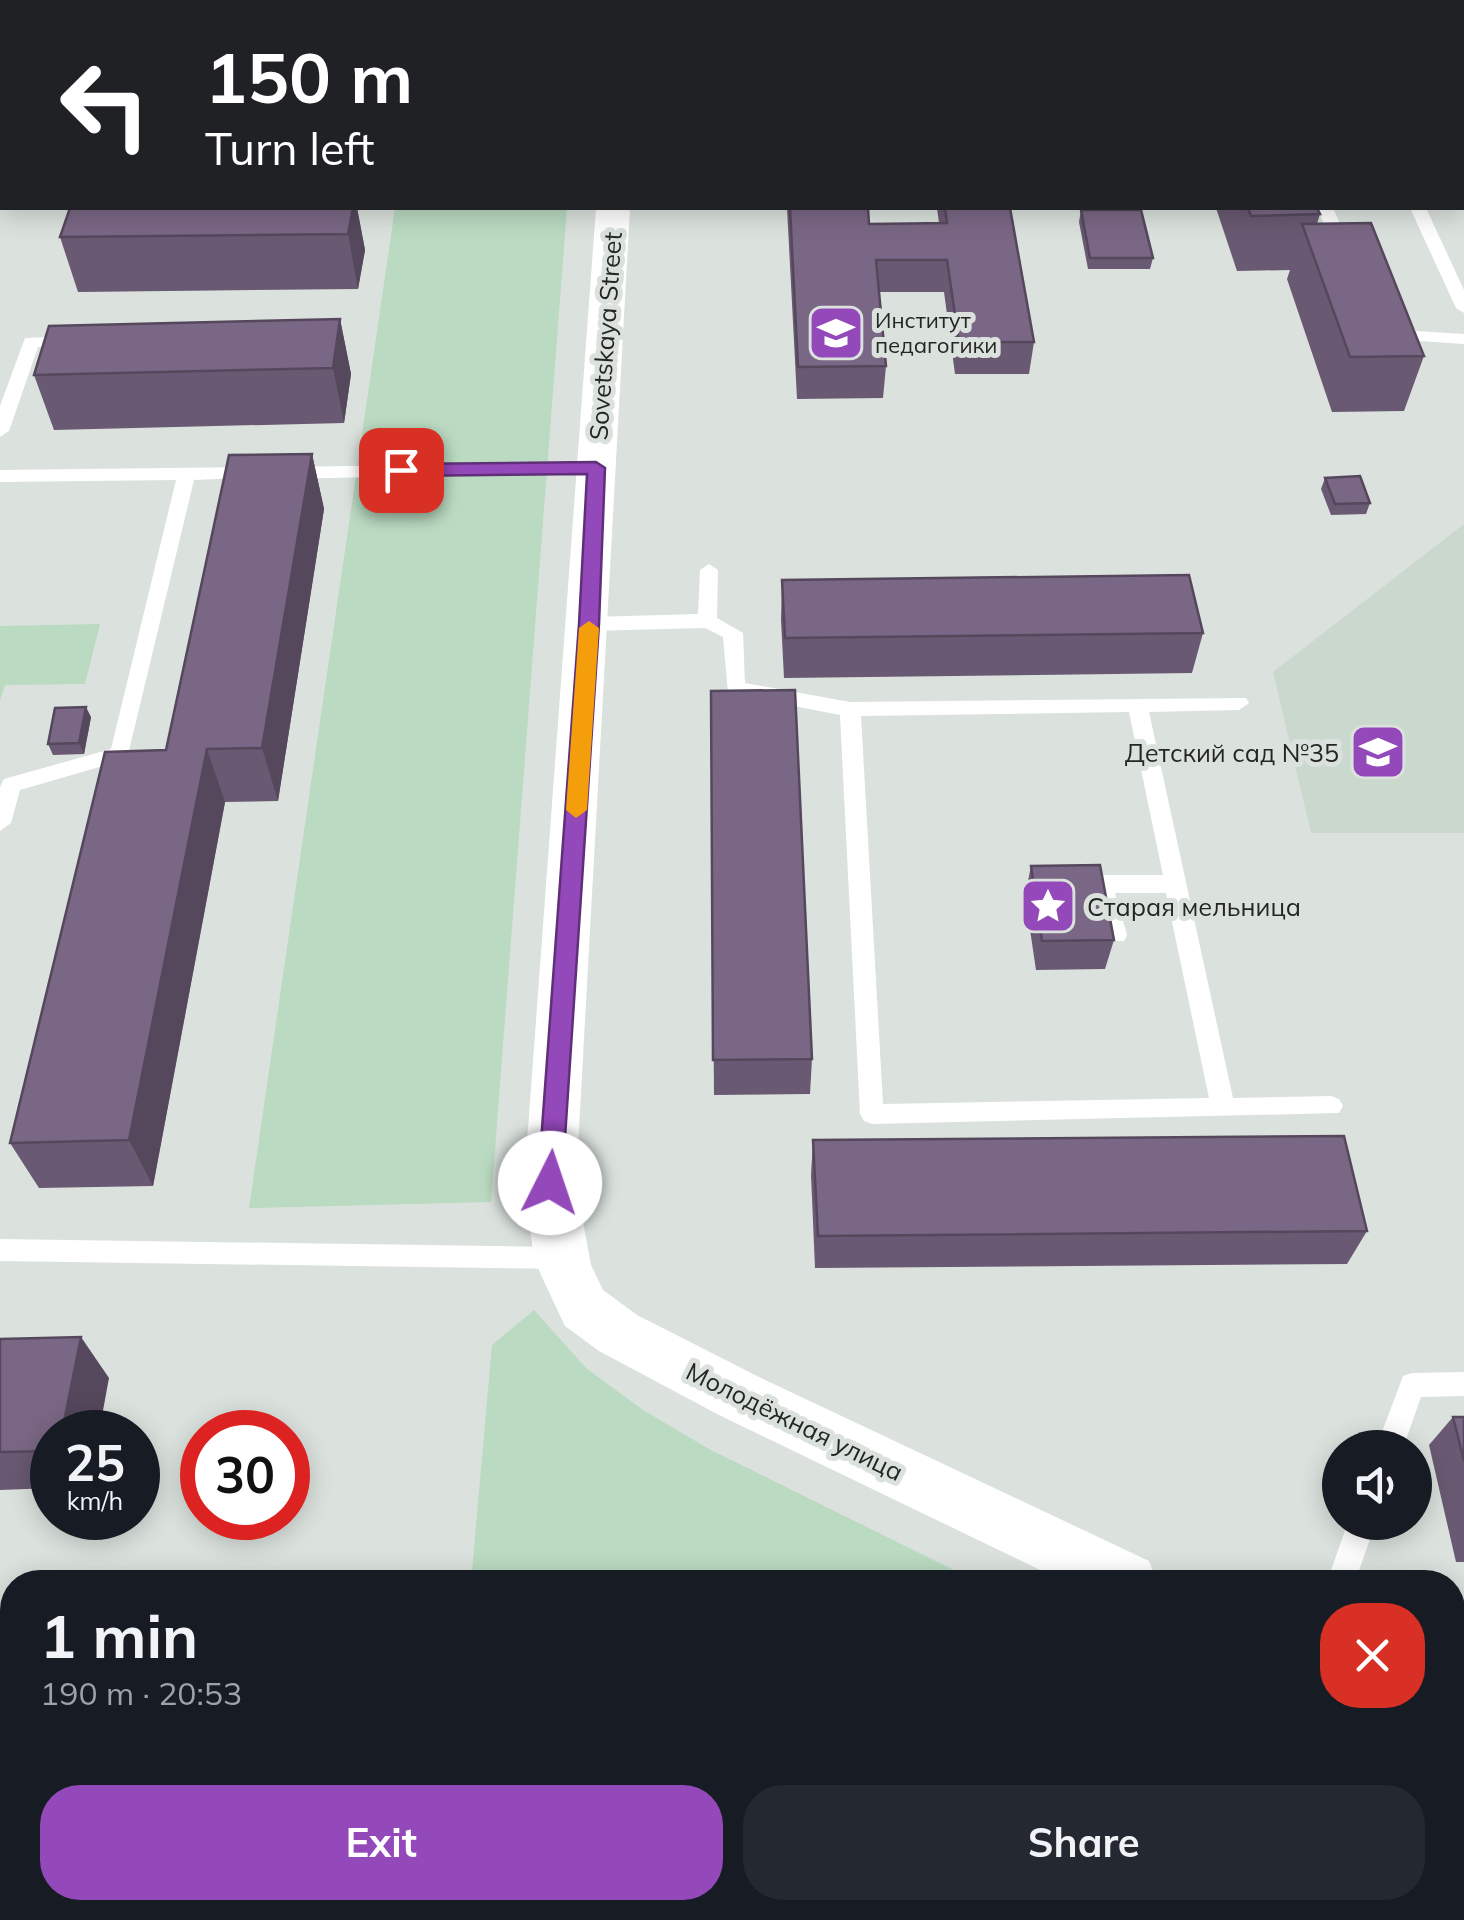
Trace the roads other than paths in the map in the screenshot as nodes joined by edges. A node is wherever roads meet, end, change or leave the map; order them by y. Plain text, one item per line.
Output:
1 (613, 210) edge
2 (1326, 210) edge
3 (1419, 210) edge
4 (1362, 262) edge
5 (1390, 294) edge
6 (1464, 308) edge
7 (1464, 340) edge
8 (90, 341) edge
9 (0, 431) edge
10 (596, 468) junction
11 (186, 474) junction
12 (0, 476) edge
13 (709, 570) dead end
14 (707, 621) junction
15 (589, 624) junction
16 (1239, 702) dead end
17 (1137, 704) junction
18 (850, 709) junction
19 (0, 823) edge
20 (1178, 884) junction
21 (1116, 935) edge
22 (1331, 1106) dead end
23 (1223, 1108) junction
24 (550, 1183) joint
25 (0, 1250) edge
26 (560, 1258) junction
27 (1464, 1384) edge
28 (1396, 1430) edge
29 (1356, 1540) edge
30 (1103, 1570) edge
31 (1345, 1570) edge

1 - 10 street, Sovetskaya Street
2 - 4 lane
3 - 6 lane
5 - 7 lane
8 - 9 lane
10 - 11 lane
10 - 15 street, Sovetskaya Street
11 - 12 lane
11 - 19 lane
13 - 14 lane
14 - 15 lane
14 - 18 lane
15 - 24 street, Sovetskaya Street
16 - 17 lane
17 - 18 lane
17 - 20 lane
18 - 23 lane
20 - 21 lane
20 - 23 lane
22 - 23 lane
24 - 26 street, Молодёжная улица
25 - 26 lane
26 - 30 street, Молодёжная улица
27 - 28 lane
29 - 31 lane

